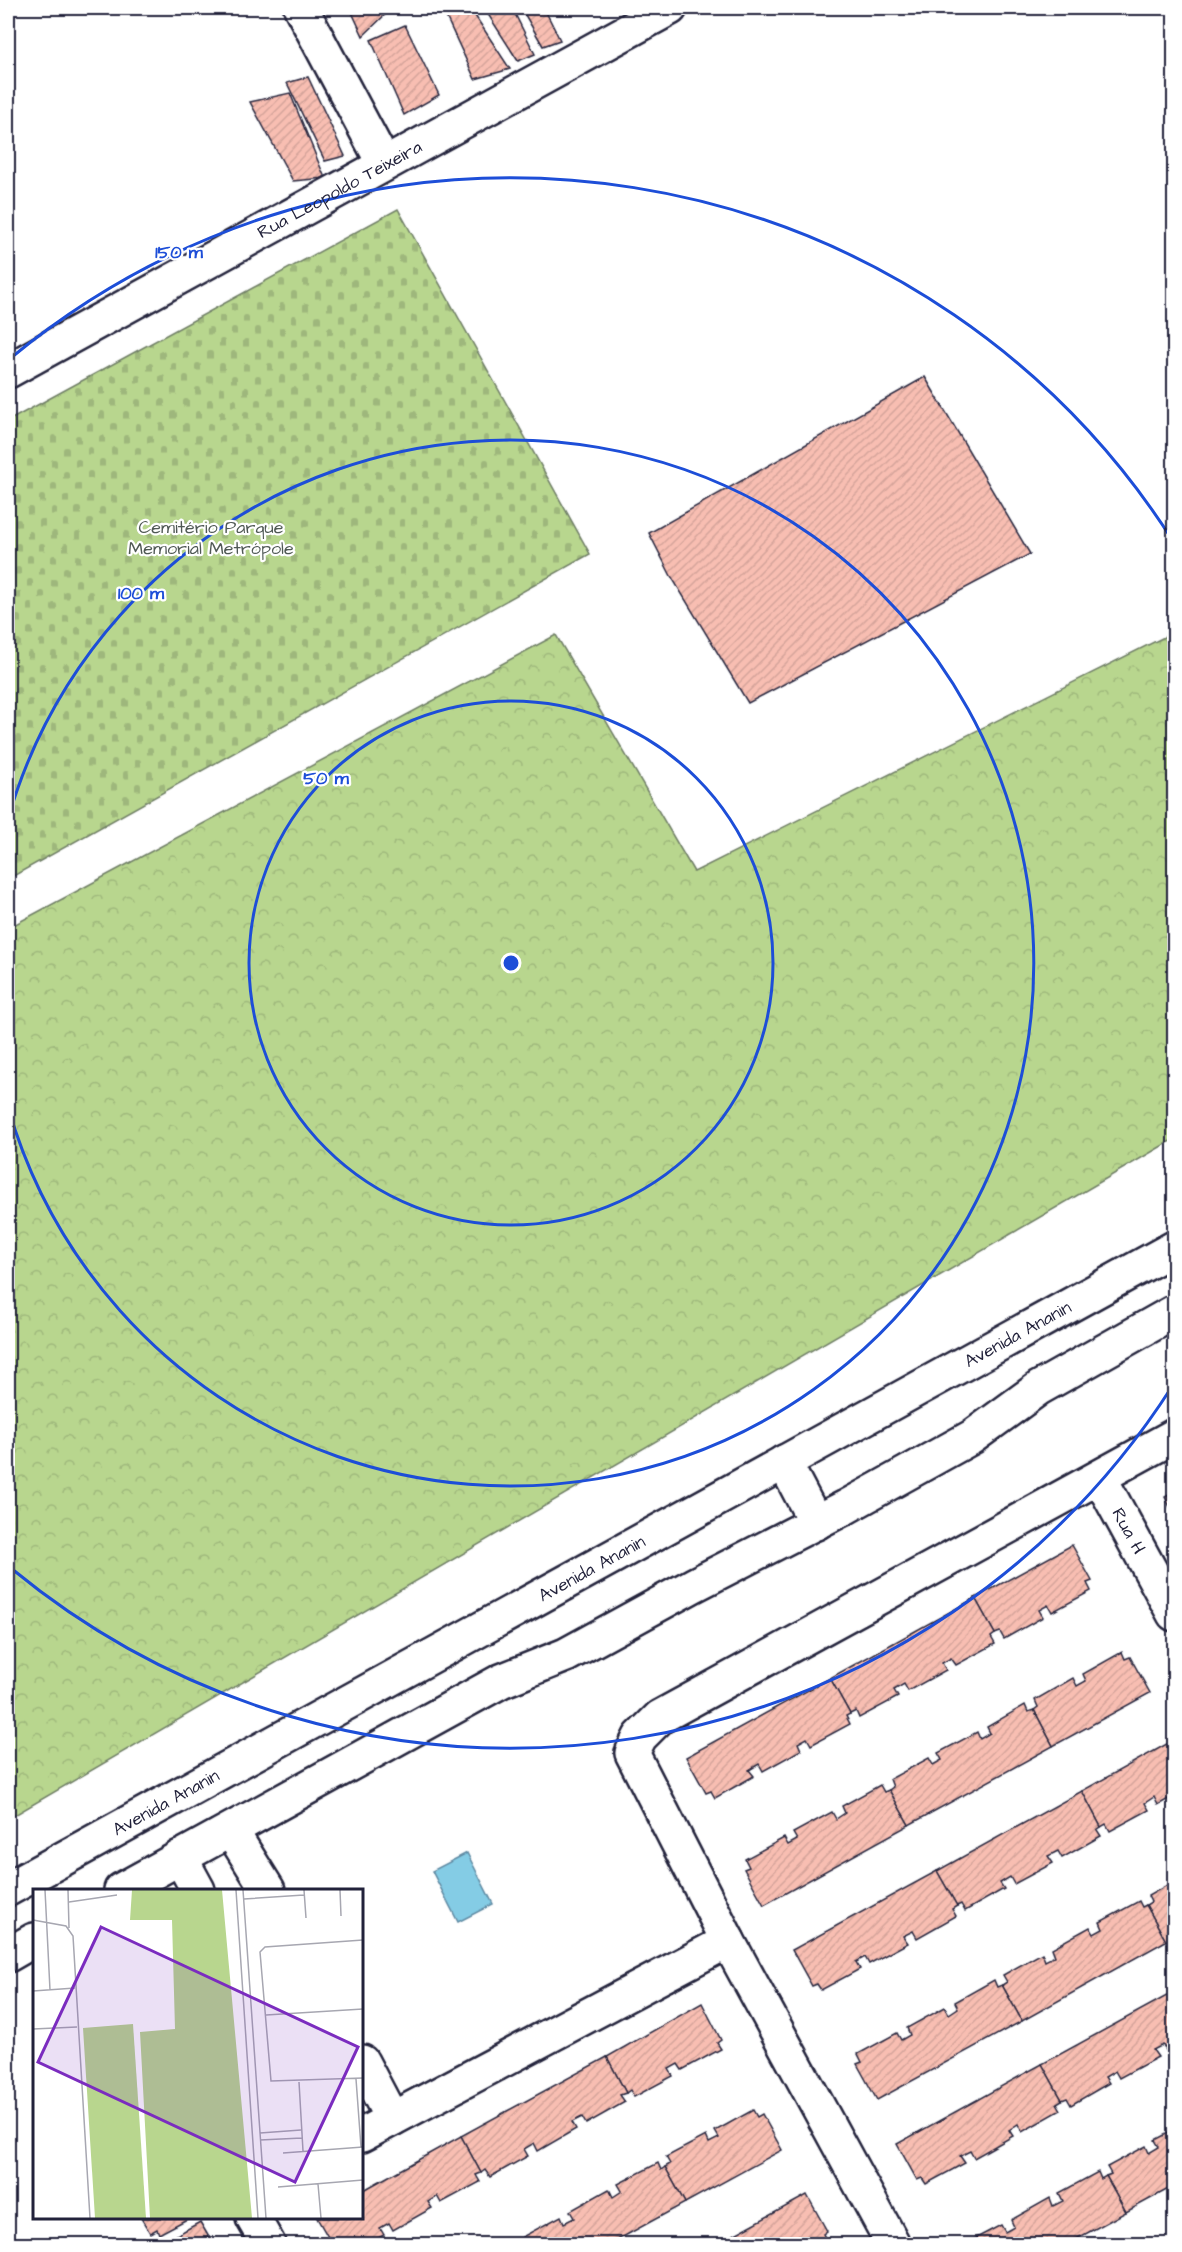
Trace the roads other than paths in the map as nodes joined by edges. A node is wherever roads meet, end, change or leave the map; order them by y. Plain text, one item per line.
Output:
1 (301, 8) edge
2 (660, 10) edge
3 (384, 164) junction
4 (8, 371) edge
5 (1174, 1248) edge
6 (1174, 1312) edge
7 (1174, 1436) edge
8 (784, 1462) junction
9 (1100, 1478) junction
10 (816, 1523) junction
11 (1174, 1614) edge
12 (232, 1832) junction
13 (180, 1857) junction
14 (8, 1889) edge
15 (124, 1889) edge
16 (197, 1889) edge
17 (267, 1889) edge
18 (33, 1941) edge
19 (728, 1941) junction
20 (8, 1955) edge
21 (363, 2064) edge
22 (392, 2119) junction
23 (363, 2134) edge
24 (254, 2219) edge
25 (268, 2244) edge
26 (893, 2244) edge

1 - 3 main road
2 - 3 main road, Rua Leopoldo Teixeira
3 - 4 main road, Rua Leopoldo Teixeira
5 - 8 main road, Avenida Ananin
6 - 10 main road
7 - 9 main road
8 - 10 main road
8 - 14 main road, Avenida Ananin
9 - 11 main road, Rua H
9 - 19 main road
10 - 12 main road
12 - 13 main road
12 - 17 main road
13 - 15 main road
13 - 16 main road
18 - 20 main road
19 - 22 main road
19 - 26 main road
21 - 22 main road
22 - 23 main road
24 - 25 main road

